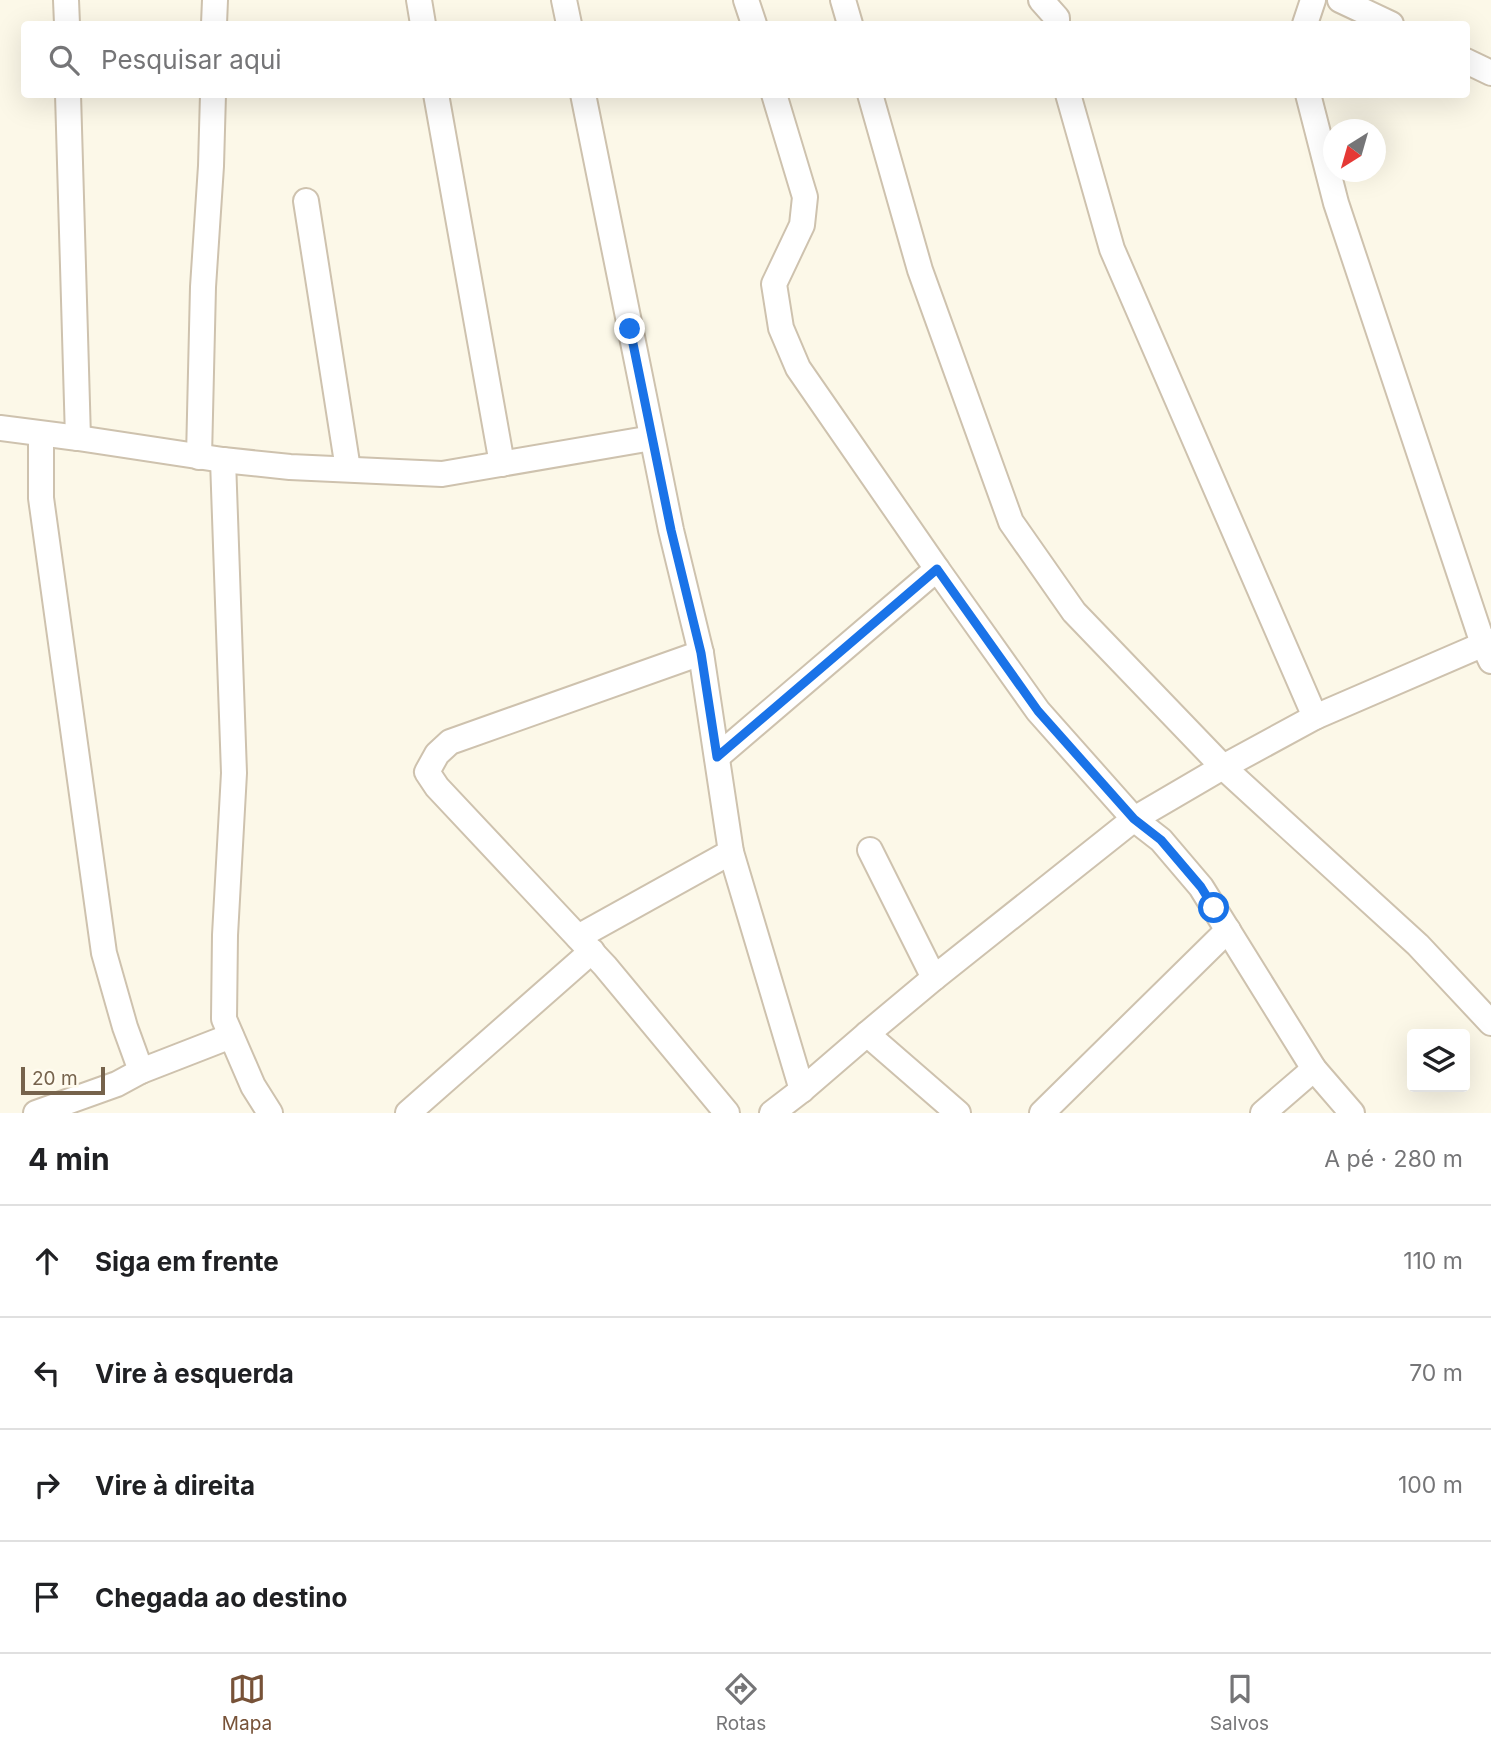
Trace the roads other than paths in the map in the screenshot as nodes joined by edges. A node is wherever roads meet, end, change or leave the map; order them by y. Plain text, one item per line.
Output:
1 (66, 0) edge
2 (215, 0) edge
3 (419, 0) edge
4 (565, 0) edge
5 (746, 0) edge
6 (844, 0) edge
7 (1041, 0) edge
8 (1313, 0) edge
9 (1340, 0) edge
10 (66, 21) edge
11 (214, 21) edge
12 (422, 21) edge
13 (568, 21) edge
14 (753, 21) edge
15 (849, 21) edge
16 (1057, 21) edge
17 (1306, 21) edge
18 (1385, 21) edge
19 (1470, 63) edge
20 (1491, 73) edge
21 (68, 98) edge
22 (213, 98) edge
23 (437, 98) edge
24 (584, 98) edge
25 (775, 98) edge
26 (871, 98) edge
27 (1069, 98) edge
28 (1309, 98) edge
29 (306, 201) dead end
30 (0, 429) edge
31 (41, 433) junction
32 (78, 438) junction
33 (652, 439) junction
34 (211, 459) junction
35 (502, 464) junction
36 (348, 469) junction
37 (937, 569) junction
38 (1488, 649) edge
39 (701, 653) junction
40 (1315, 717) junction
41 (717, 757) junction
42 (1223, 767) junction
43 (1134, 819) junction
44 (870, 850) dead end
45 (730, 852) junction
46 (1228, 930) junction
47 (585, 944) junction
48 (934, 978) junction
49 (1491, 1023) edge
50 (866, 1034) junction
51 (231, 1036) junction
52 (1314, 1069) junction
53 (141, 1071) junction
54 (802, 1090) junction
55 (36, 1113) edge
56 (270, 1113) edge
57 (408, 1113) edge
58 (727, 1113) edge
59 (772, 1113) edge
60 (958, 1113) edge
61 (1042, 1113) edge
62 (1263, 1113) edge
63 (1352, 1113) edge

1 - 10 street
2 - 11 street
3 - 12 street
4 - 13 street
5 - 14 street
6 - 15 street
7 - 16 street
8 - 17 street
9 - 18 street
19 - 20 street
21 - 32 street
22 - 34 street
23 - 35 street
24 - 33 street
25 - 37 street
26 - 42 street
27 - 40 street
28 - 38 street
29 - 36 street
30 - 31 street
31 - 32 street
31 - 53 street
32 - 34 street
33 - 35 street
33 - 39 street
34 - 36 street
34 - 51 street
35 - 36 street
37 - 41 street
37 - 43 street
38 - 40 street
39 - 41 street
39 - 47 street
40 - 42 street
41 - 45 street
42 - 43 street
42 - 49 street
43 - 46 street
43 - 48 street
44 - 48 street
45 - 47 street
45 - 54 street
46 - 52 street
46 - 61 street
47 - 57 street
47 - 58 street
48 - 50 street
50 - 54 street
50 - 60 street
51 - 53 street
51 - 56 street
52 - 62 street
52 - 63 street
53 - 55 street
54 - 59 street

